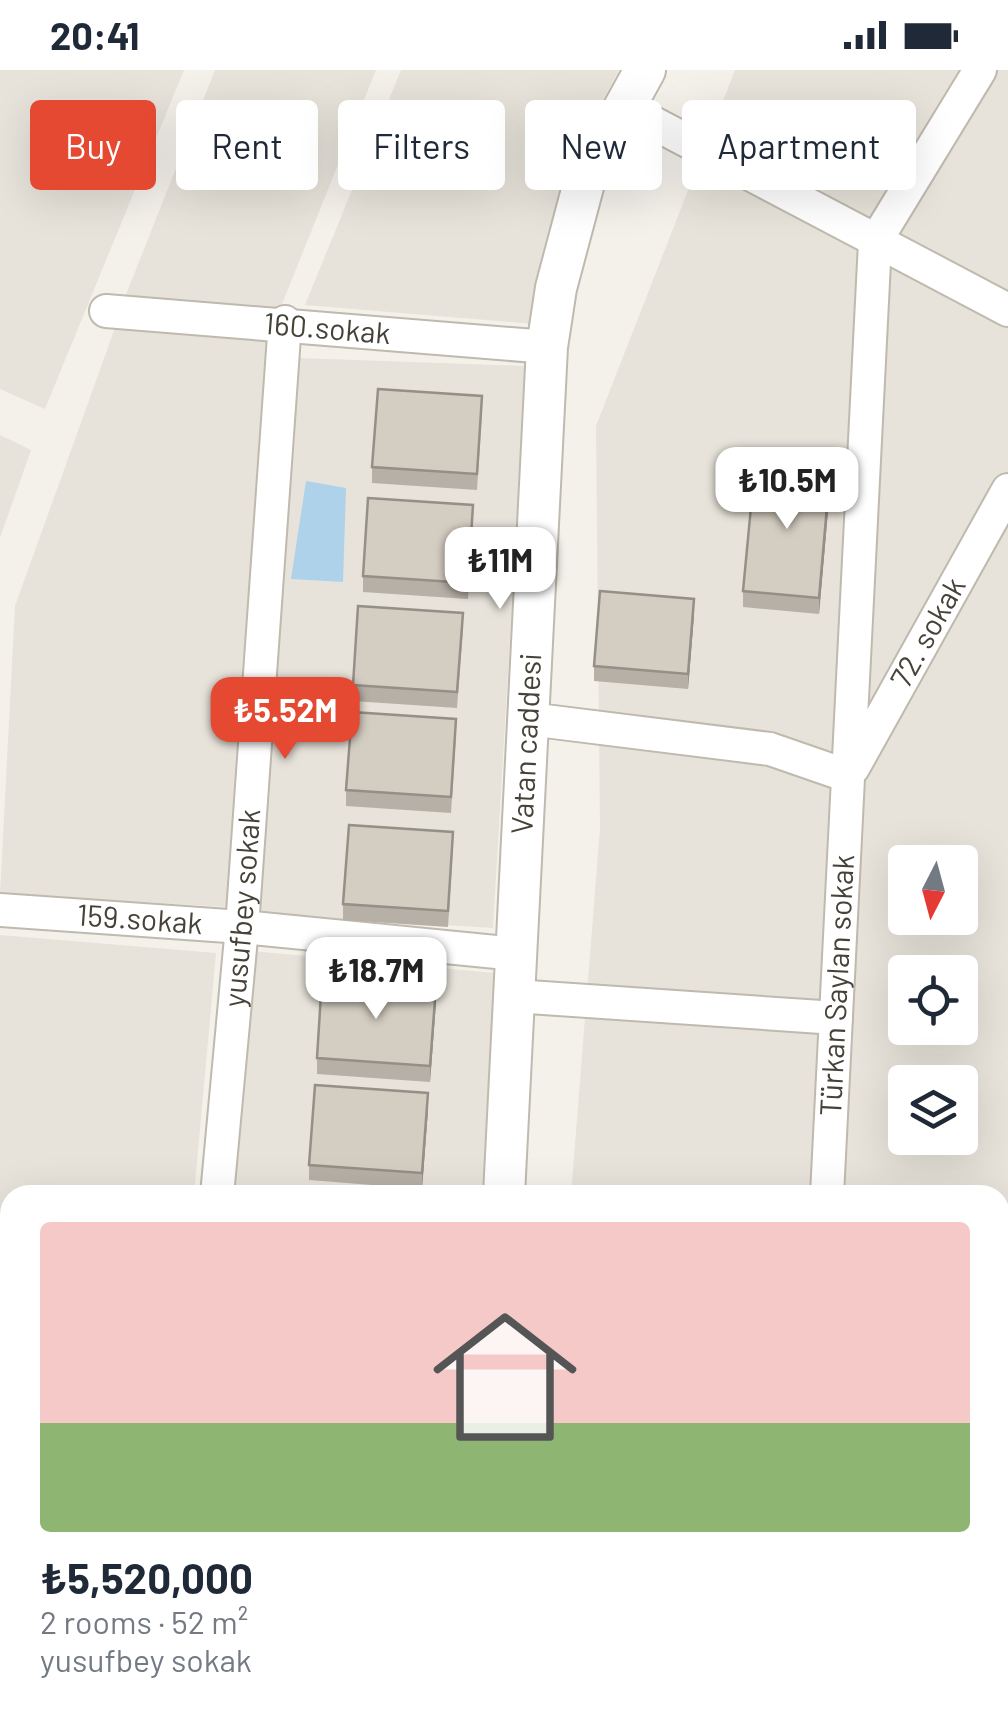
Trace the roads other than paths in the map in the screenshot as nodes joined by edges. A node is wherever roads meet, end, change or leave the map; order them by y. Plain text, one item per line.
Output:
1 (644, 70) edge
2 (980, 70) edge
3 (627, 100) edge
4 (662, 129) edge
5 (581, 190) edge
6 (875, 242) junction
7 (1008, 310) edge
8 (106, 311) dead end
9 (284, 324) junction
10 (548, 346) junction
11 (1008, 490) edge
12 (529, 719) junction
13 (848, 776) junction
14 (0, 910) edge
15 (242, 927) junction
16 (517, 954) junction
17 (514, 996) junction
18 (836, 1018) junction
19 (218, 1185) edge
20 (505, 1185) edge
21 (828, 1185) edge

1 - 3 street, Vatan caddesi
2 - 6 street
4 - 6 street
5 - 10 street, Vatan caddesi
6 - 7 street
6 - 13 street, Türkan Saylan sokak
8 - 9 street, 160.sokak
9 - 10 street, 160.sokak
9 - 15 street, yusufbey sokak
10 - 12 street, Vatan caddesi
11 - 13 street, 72. sokak
12 - 13 street
12 - 16 street, Vatan caddesi
13 - 18 street, Türkan Saylan sokak
14 - 15 street, 159.sokak
15 - 16 street, 159.sokak
15 - 19 street, yusufbey sokak
16 - 17 street, Vatan caddesi
17 - 18 street
17 - 20 street, Vatan caddesi
18 - 21 street, Türkan Saylan sokak

